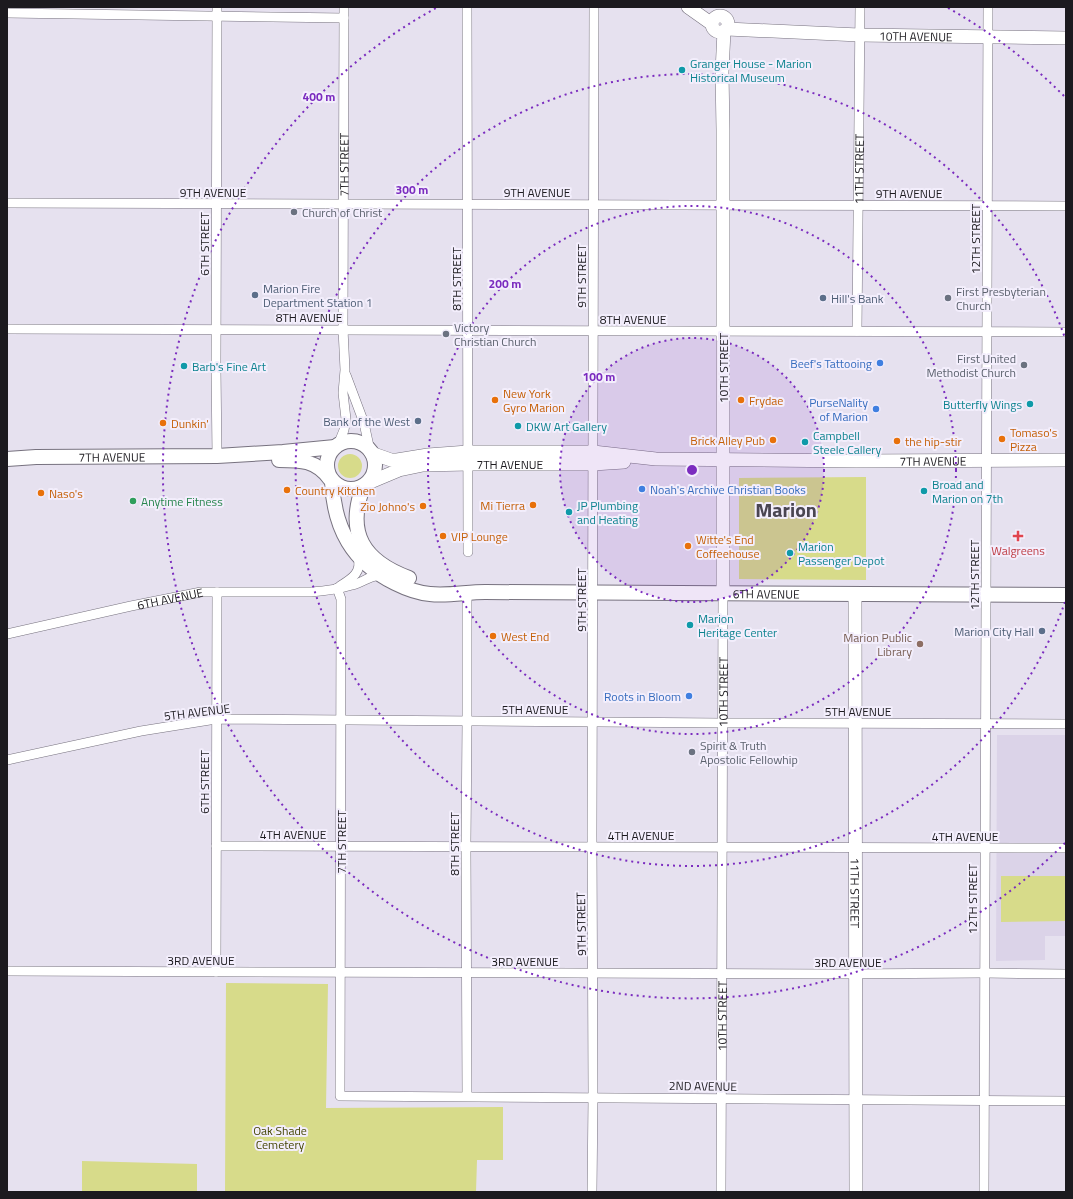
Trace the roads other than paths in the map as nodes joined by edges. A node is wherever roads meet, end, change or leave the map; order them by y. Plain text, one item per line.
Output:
1 (344, 7) edge
2 (467, 7) edge
3 (594, 7) edge
4 (688, 7) edge
5 (696, 7) edge
6 (860, 7) edge
7 (988, 7) edge
8 (94, 11) edge
9 (217, 12) edge
10 (7, 13) edge
11 (344, 18) junction
12 (721, 20) edge
13 (859, 35) junction
14 (988, 37) junction
15 (1066, 38) edge
16 (7, 203) edge
17 (216, 204) junction
18 (344, 204) junction
19 (468, 204) junction
20 (594, 204) junction
21 (857, 204) junction
22 (723, 205) junction
23 (987, 205) junction
24 (1066, 206) edge
25 (7, 329) edge
26 (216, 329) junction
27 (343, 330) junction
28 (468, 330) junction
29 (722, 330) junction
30 (593, 331) junction
31 (857, 331) junction
32 (987, 331) junction
33 (1066, 332) edge
34 (345, 370) junction
35 (336, 446) junction
36 (370, 452) junction
37 (217, 456) junction
38 (286, 456) junction
39 (468, 458) junction
40 (593, 458) junction
41 (7, 459) edge
42 (723, 460) junction
43 (986, 460) junction
44 (1066, 460) edge
45 (332, 483) junction
46 (366, 485) junction
47 (468, 552) dead end
48 (358, 557) junction
49 (379, 575) junction
50 (337, 588) junction
51 (216, 592) junction
52 (467, 592) junction
53 (593, 593) junction
54 (723, 594) junction
55 (855, 594) junction
56 (986, 594) junction
57 (1066, 595) edge
58 (7, 634) edge
59 (216, 719) junction
60 (342, 720) junction
61 (467, 721) junction
62 (593, 722) junction
63 (856, 722) junction
64 (722, 723) junction
65 (985, 724) junction
66 (1066, 724) edge
67 (7, 760) edge
68 (216, 846) junction
69 (340, 846) junction
70 (466, 847) junction
71 (592, 847) junction
72 (985, 847) junction
73 (722, 848) junction
74 (855, 848) junction
75 (1066, 848) edge
76 (7, 971) edge
77 (216, 972) junction
78 (340, 972) junction
79 (466, 973) junction
80 (593, 973) junction
81 (984, 973) junction
82 (722, 974) junction
83 (855, 974) junction
84 (1066, 974) edge
85 (340, 1096) joint
86 (467, 1096) junction
87 (593, 1097) junction
88 (721, 1098) junction
89 (855, 1100) junction
90 (984, 1101) junction
91 (1066, 1101) edge
92 (592, 1192) edge
93 (721, 1192) edge
94 (856, 1192) edge
95 (984, 1192) edge

1 - 11 street, 7TH STREET
2 - 19 street, 8TH STREET
3 - 20 street, 9TH STREET
4 - 12 street
5 - 12 street
6 - 13 street, 11TH STREET
7 - 14 street, 12TH STREET
8 - 9 street
8 - 10 street
9 - 11 street
9 - 17 street, 6TH STREET
11 - 18 street, 7TH STREET
12 - 13 street, 10TH AVENUE
12 - 22 street, 10TH STREET
13 - 14 street, 10TH AVENUE
13 - 21 street, 11TH STREET
14 - 15 street, 10TH AVENUE
14 - 23 street, 12TH STREET
16 - 17 street, 9TH AVENUE
17 - 18 street, 9TH AVENUE
17 - 26 street, 6TH STREET
18 - 19 street, 9TH AVENUE
18 - 27 street, 7TH STREET
19 - 20 street, 9TH AVENUE
19 - 28 street, 8TH STREET
20 - 22 street, 9TH AVENUE
20 - 30 street, 9TH STREET
21 - 22 street, 9TH AVENUE
21 - 23 street, 9TH AVENUE
21 - 31 street, 11TH STREET
22 - 29 street, 10TH STREET
23 - 24 street, 9TH AVENUE
23 - 32 street, 12TH STREET
25 - 26 street, 8TH AVENUE
26 - 27 street, 8TH AVENUE
26 - 37 street, 6TH STREET
27 - 28 street, 8TH AVENUE
27 - 34 street, 7TH STREET
28 - 30 street, 8TH AVENUE
28 - 39 street, 8TH STREET
29 - 30 street, 8TH AVENUE
29 - 31 street, 8TH AVENUE
29 - 42 street, 10TH STREET
30 - 40 street, 9TH STREET
31 - 32 street, 8TH AVENUE
32 - 33 street, 8TH AVENUE
32 - 43 street, 12TH STREET
34 - 35 street, 7TH STREET
34 - 36 street, 7TH STREET
35 - 36 main road
35 - 38 main road
35 - 45 main road
36 - 39 street, 7TH AVENUE
36 - 46 main road
37 - 38 main road, 7TH AVENUE
37 - 41 main road, 7TH AVENUE
38 - 45 main road
39 - 40 street, 7TH AVENUE
39 - 46 street, 7TH AVENUE
39 - 47 street, 8TH STREET
40 - 42 street, 7TH AVENUE
40 - 53 street, 9TH STREET
42 - 43 street, 7TH AVENUE
42 - 54 street, 10TH STREET
43 - 44 street, 7TH AVENUE
43 - 56 street, 12TH STREET
45 - 46 main road
45 - 48 main road
46 - 52 main road, 6TH AVENUE
48 - 49 main road
48 - 50 street, 6TH AVENUE
49 - 50 street, 6TH AVENUE
49 - 52 main road, 6TH AVENUE
50 - 51 street, 6TH AVENUE
50 - 60 street, 7TH STREET
51 - 58 street, 6TH AVENUE
51 - 59 street, 6TH STREET
52 - 53 main road, 6TH AVENUE
52 - 61 street, 8TH STREET
53 - 54 main road, 6TH AVENUE
53 - 62 street, 9TH STREET
54 - 55 main road, 6TH AVENUE
54 - 64 street, 10TH STREET
55 - 56 main road, 6TH AVENUE
55 - 63 street, 11TH STREET
56 - 57 main road, 6TH AVENUE
56 - 65 street, 12TH STREET
59 - 60 street, 5TH AVENUE
59 - 67 street, 5TH AVENUE
59 - 68 street, 6TH STREET
60 - 61 street, 5TH AVENUE
60 - 69 street, 7TH STREET
61 - 62 street, 5TH AVENUE
61 - 70 street, 8TH STREET
62 - 64 street, 5TH AVENUE
62 - 71 street, 9TH STREET
63 - 64 street, 5TH AVENUE
63 - 65 street, 5TH AVENUE
63 - 74 street, 11TH STREET
64 - 73 street, 10TH STREET
65 - 66 street, 5TH AVENUE
65 - 72 street, 12TH STREET
68 - 69 street, 4TH AVENUE
68 - 77 street, 6TH STREET
69 - 70 street, 4TH AVENUE
69 - 78 street, 7TH STREET
70 - 71 street, 4TH AVENUE
70 - 79 street, 8TH STREET
71 - 73 street, 4TH AVENUE
71 - 80 street, 9TH STREET
72 - 74 street, 4TH AVENUE
72 - 75 street, 4TH AVENUE
72 - 81 street, 12TH STREET
73 - 74 street, 4TH AVENUE
73 - 82 street, 10TH STREET
74 - 83 street, 11TH STREET
76 - 77 street, 3RD AVENUE
77 - 78 street, 3RD AVENUE
78 - 79 street, 3RD AVENUE
78 - 85 street, 7TH STREET
79 - 80 street, 3RD AVENUE
79 - 86 street, 8TH STREET
80 - 82 street, 3RD AVENUE
80 - 87 street, 9TH STREET
81 - 83 street, 3RD AVENUE
81 - 84 street, 3RD AVENUE
81 - 90 street, 12TH STREET
82 - 83 street, 3RD AVENUE
82 - 88 street, 10TH STREET
83 - 89 street, 11TH STREET
85 - 86 street, 2ND AVENUE
86 - 87 street, 2ND AVENUE
87 - 88 street, 2ND AVENUE
87 - 92 street, 9TH STREET
88 - 89 street, 2ND AVENUE
88 - 93 street, 10TH STREET
89 - 90 street, 2ND AVENUE
89 - 94 street, 11TH STREET
90 - 91 street, 2ND AVENUE
90 - 95 street, 12TH STREET

